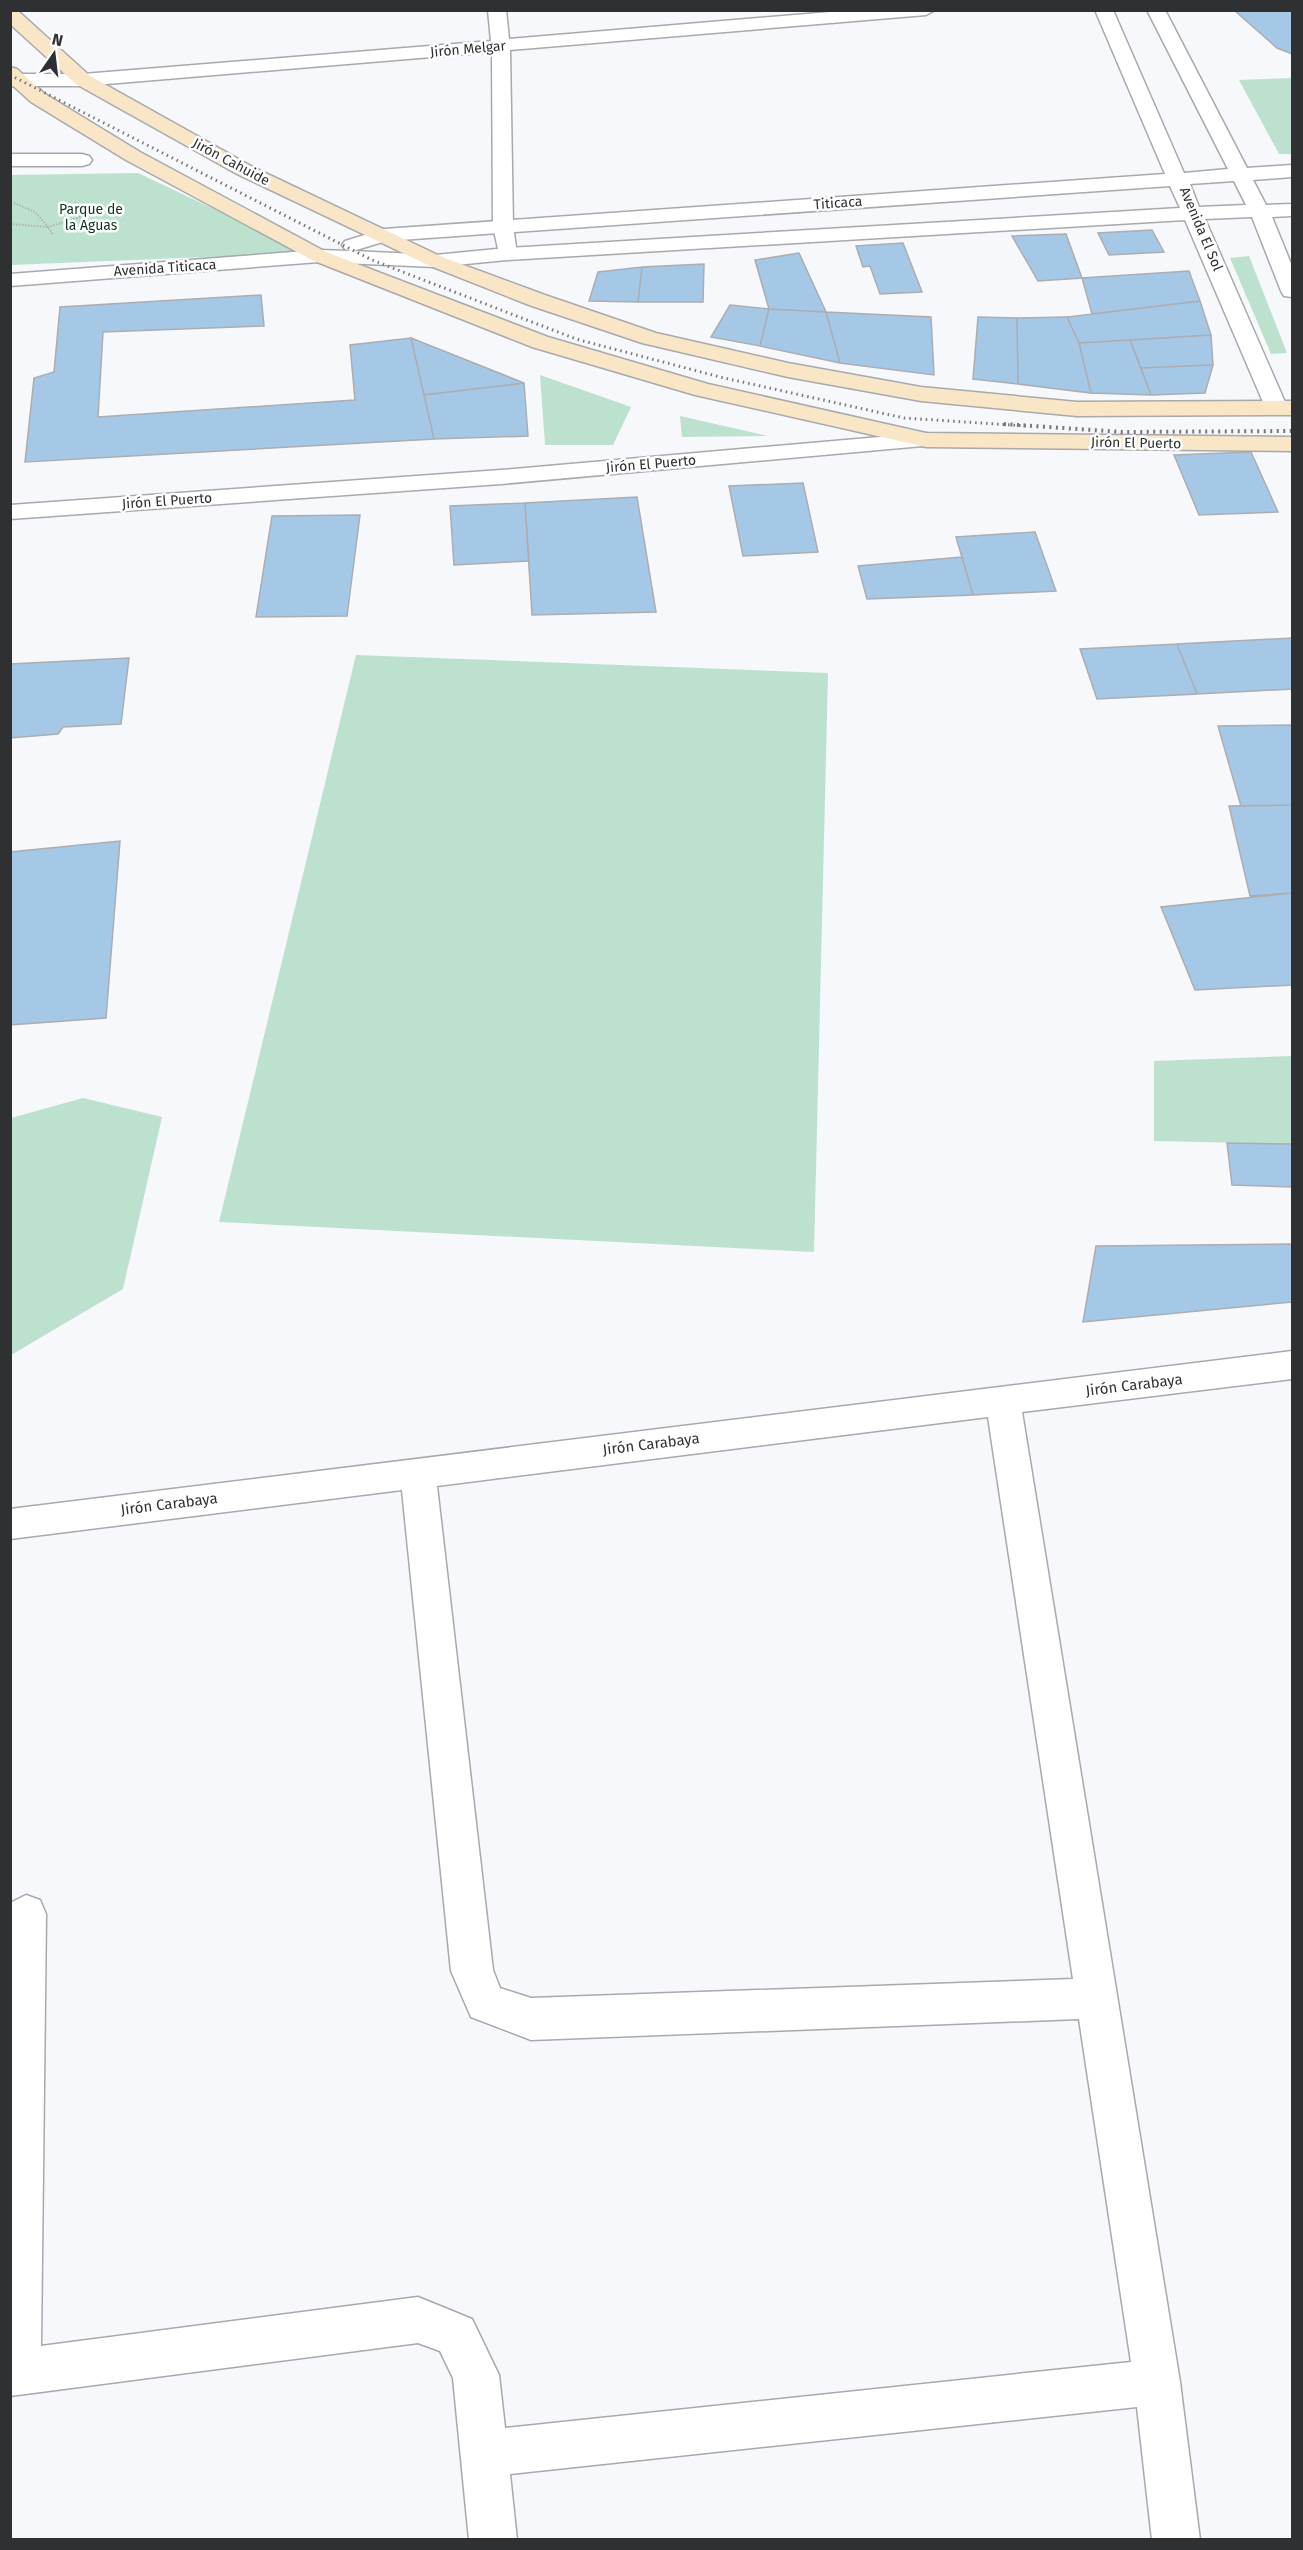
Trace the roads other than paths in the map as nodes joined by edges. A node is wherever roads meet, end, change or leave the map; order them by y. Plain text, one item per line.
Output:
1 (497, 10) edge
2 (926, 10) edge
3 (1104, 10) edge
4 (1156, 10) edge
5 (10, 14) edge
6 (501, 46) junction
7 (13, 78) edge
8 (83, 80) junction
9 (10, 160) edge
10 (82, 160) dead end
11 (1293, 171) edge
12 (1239, 175) junction
13 (1179, 179) junction
14 (1293, 210) edge
15 (1260, 212) junction
16 (1194, 213) junction
17 (503, 226) junction
18 (384, 235) junction
19 (507, 254) junction
20 (319, 256) junction
21 (435, 261) junction
22 (10, 280) edge
23 (1293, 291) edge
24 (1285, 409) edge
25 (926, 440) junction
26 (1292, 446) edge
27 (10, 512) edge
28 (1293, 1365) edge
29 (1003, 1403) junction
30 (418, 1472) junction
31 (10, 1524) edge
32 (26, 1914) dead end
33 (1098, 1998) junction
34 (14, 2372) edge
35 (1157, 2382) junction
36 (485, 2453) junction
37 (493, 2540) edge
38 (1176, 2540) edge

1 - 6 street
2 - 6 street, Jirón Melgar
3 - 13 street, Avenida El Sol
4 - 12 street
5 - 8 main road, Jirón Cahuide
6 - 8 street, Jirón Melgar
6 - 17 street
7 - 8 street, Jirón Melgar
7 - 20 main road
8 - 18 main road, Jirón Cahuide
9 - 10 street
11 - 12 street, Titicaca
12 - 13 street, Titicaca
12 - 15 street
13 - 16 street, Avenida El Sol
13 - 17 street, Titicaca
14 - 15 street, Titicaca
15 - 16 street, Titicaca
15 - 23 street
16 - 19 street, Titicaca
16 - 24 street, Avenida El Sol
17 - 18 street, Titicaca
17 - 19 street
18 - 20 street, Titicaca
18 - 21 main road, Jirón Cahuide
19 - 21 street, Titicaca
20 - 21 street, Titicaca
20 - 22 street, Avenida Titicaca
20 - 25 main road
21 - 24 main road, Jirón Cahuide
24 - 26 main road, Avenida El Sol
25 - 26 main road, Jirón El Puerto
25 - 27 street, Jirón El Puerto
28 - 29 street, Jirón Carabaya
29 - 30 street, Jirón Carabaya
29 - 33 street
30 - 31 street, Jirón Carabaya
30 - 33 street
32 - 34 street
33 - 35 street
34 - 36 street
35 - 36 street
35 - 38 street
36 - 37 street

